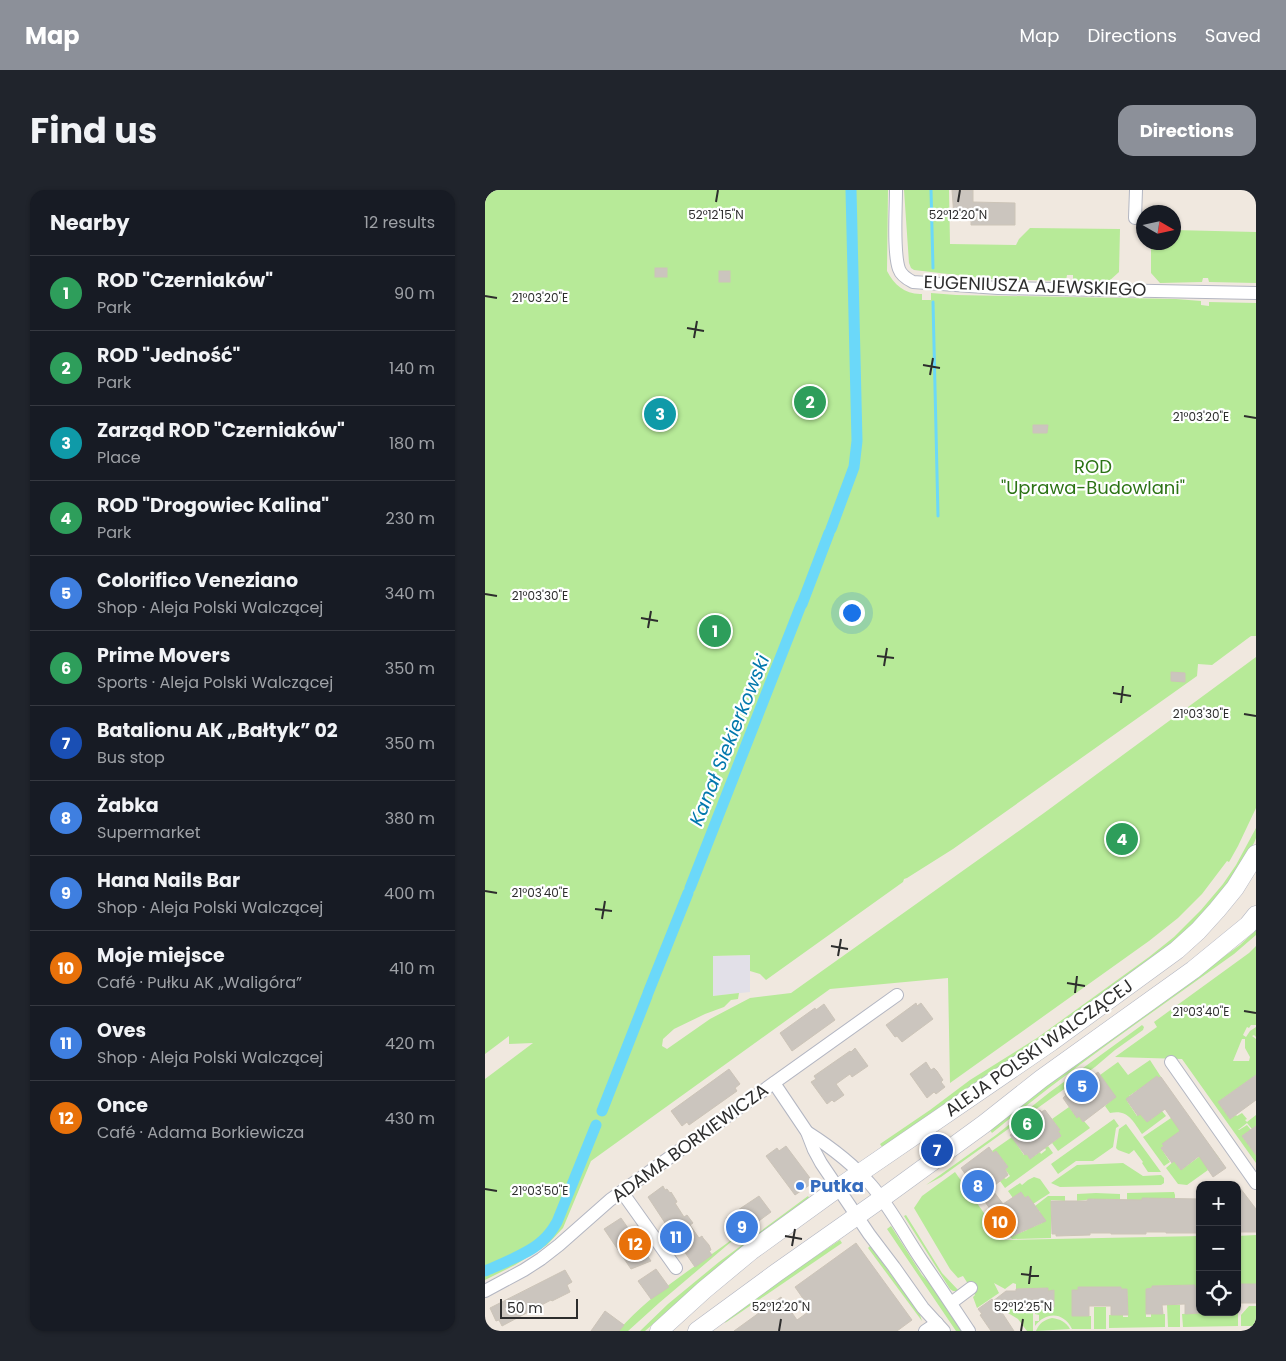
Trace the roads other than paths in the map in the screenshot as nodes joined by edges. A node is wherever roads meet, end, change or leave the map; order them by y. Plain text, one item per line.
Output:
1 (896, 190) edge
2 (1136, 190) edge
3 (1135, 218) dead end
4 (1256, 292) edge
5 (1256, 854) edge
6 (1256, 915) edge
7 (897, 996) dead end
8 (1171, 1062) dead end
9 (775, 1083) junction
10 (807, 1132) junction
11 (859, 1174) junction
12 (1256, 1183) edge
13 (838, 1188) junction
14 (622, 1192) junction
15 (881, 1199) junction
16 (857, 1215) junction
17 (676, 1268) dead end
18 (971, 1288) dead end
19 (485, 1291) edge
20 (951, 1303) junction
21 (941, 1327) edge
22 (659, 1331) edge
23 (697, 1331) edge
24 (925, 1331) edge
25 (969, 1331) edge

1 - 4 street, EUGENIUSZA AJEWSKIEGO
2 - 3 street
5 - 11 main road, ALEJA POLSKI WALCZĄCEJ
6 - 15 main road, ALEJA POLSKI WALCZĄCEJ
7 - 9 street, ADAMA BORKIEWICZA
8 - 12 street
9 - 10 street
9 - 14 street, ADAMA BORKIEWICZA
10 - 11 street
10 - 13 street
11 - 13 main road, ALEJA POLSKI WALCZĄCEJ
11 - 15 street
13 - 16 street
13 - 22 main road, ALEJA POLSKI WALCZĄCEJ
14 - 17 street
14 - 19 street, ADAMA BORKIEWICZA
15 - 16 main road, ALEJA POLSKI WALCZĄCEJ
15 - 20 street
16 - 21 street
16 - 23 main road, ALEJA POLSKI WALCZĄCEJ
18 - 20 street
20 - 25 street
21 - 24 street

